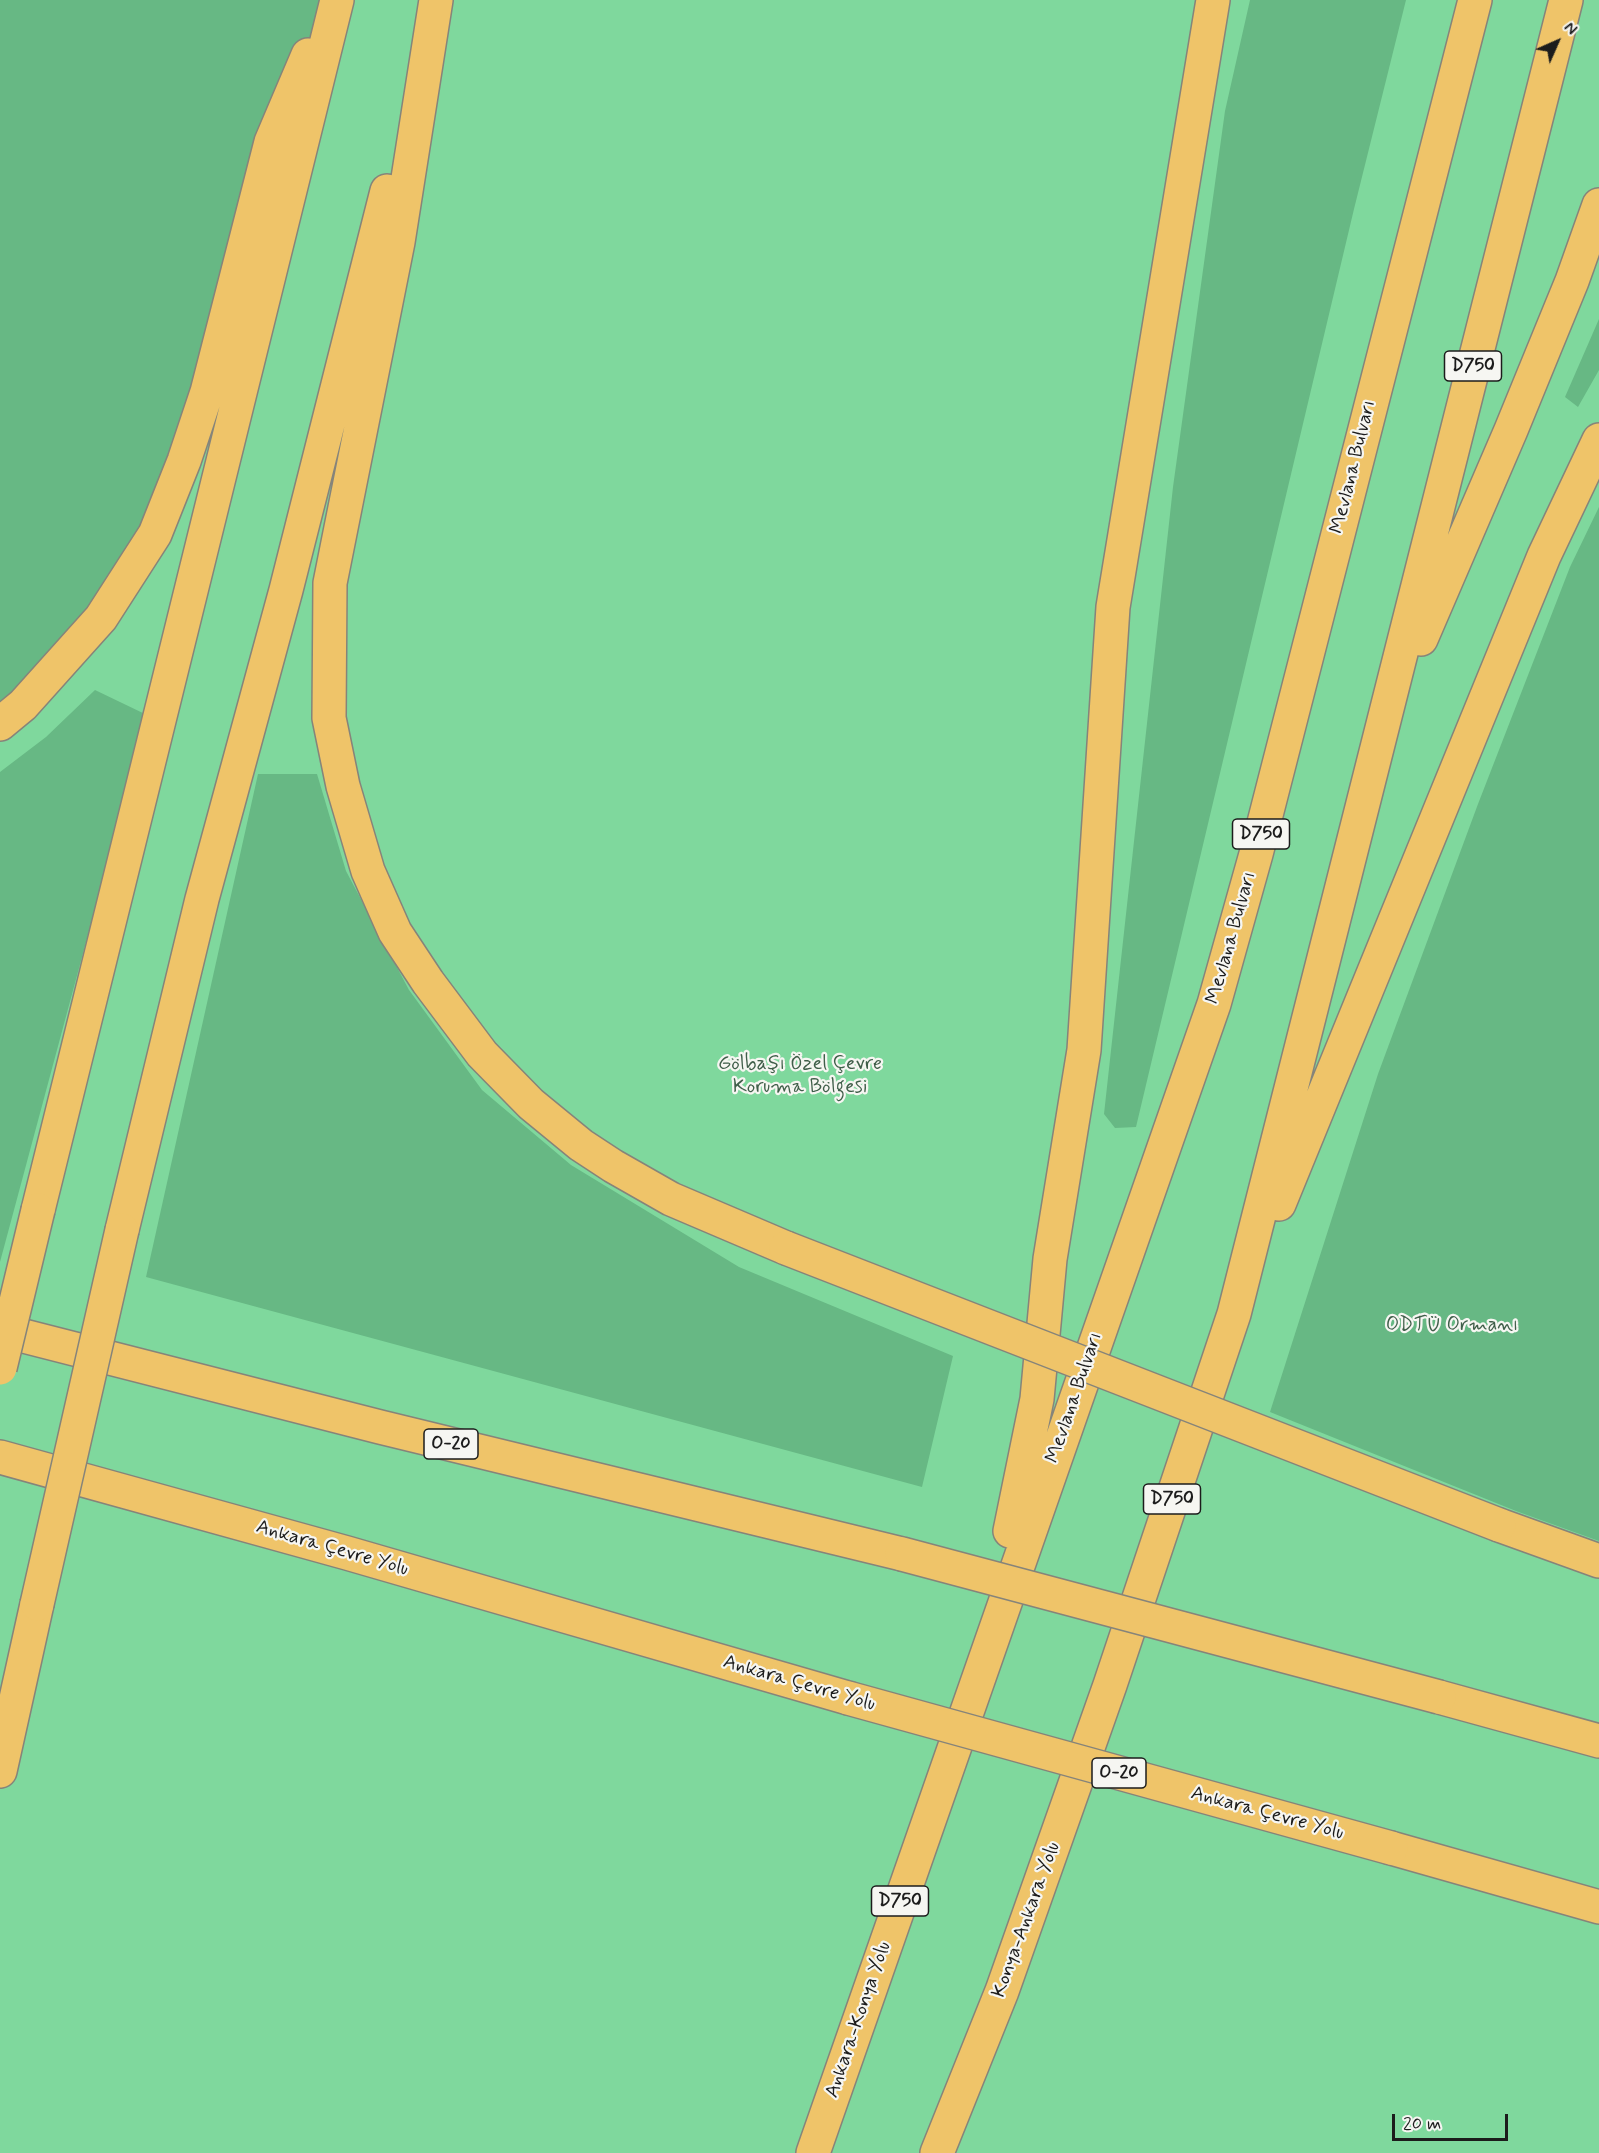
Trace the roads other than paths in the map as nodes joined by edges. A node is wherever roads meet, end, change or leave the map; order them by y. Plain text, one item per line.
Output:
1 (435, 0) edge
2 (1214, 0) edge
3 (1475, 0) edge
4 (1566, 0) edge
5 (336, 3) edge
6 (1599, 205) edge
7 (1599, 440) edge
8 (0, 724) edge
9 (1381, 731) junction
10 (1234, 1314) junction
11 (0, 1330) edge
12 (0, 1368) edge
13 (0, 1457) edge
14 (1599, 1561) edge
15 (987, 1649) junction
16 (1599, 1741) edge
17 (0, 1771) edge
18 (1599, 1907) edge
19 (813, 2153) edge
20 (937, 2153) edge

1 - 14 highway, bridge
1 - 17 highway, bridge
2 - 15 highway
3 - 15 highway, Mevlana Bulvarı / D750
4 - 9 highway, D750
5 - 8 highway
5 - 12 highway, bridge
6 - 9 highway
7 - 10 highway
9 - 10 highway, D750
10 - 20 highway, Konya-Ankara Yolu / D750
11 - 16 highway, O-20, bridge
13 - 18 highway, Ankara Çevre Yolu / O-20, bridge
15 - 19 highway, Ankara-Konya Yolu / D750

